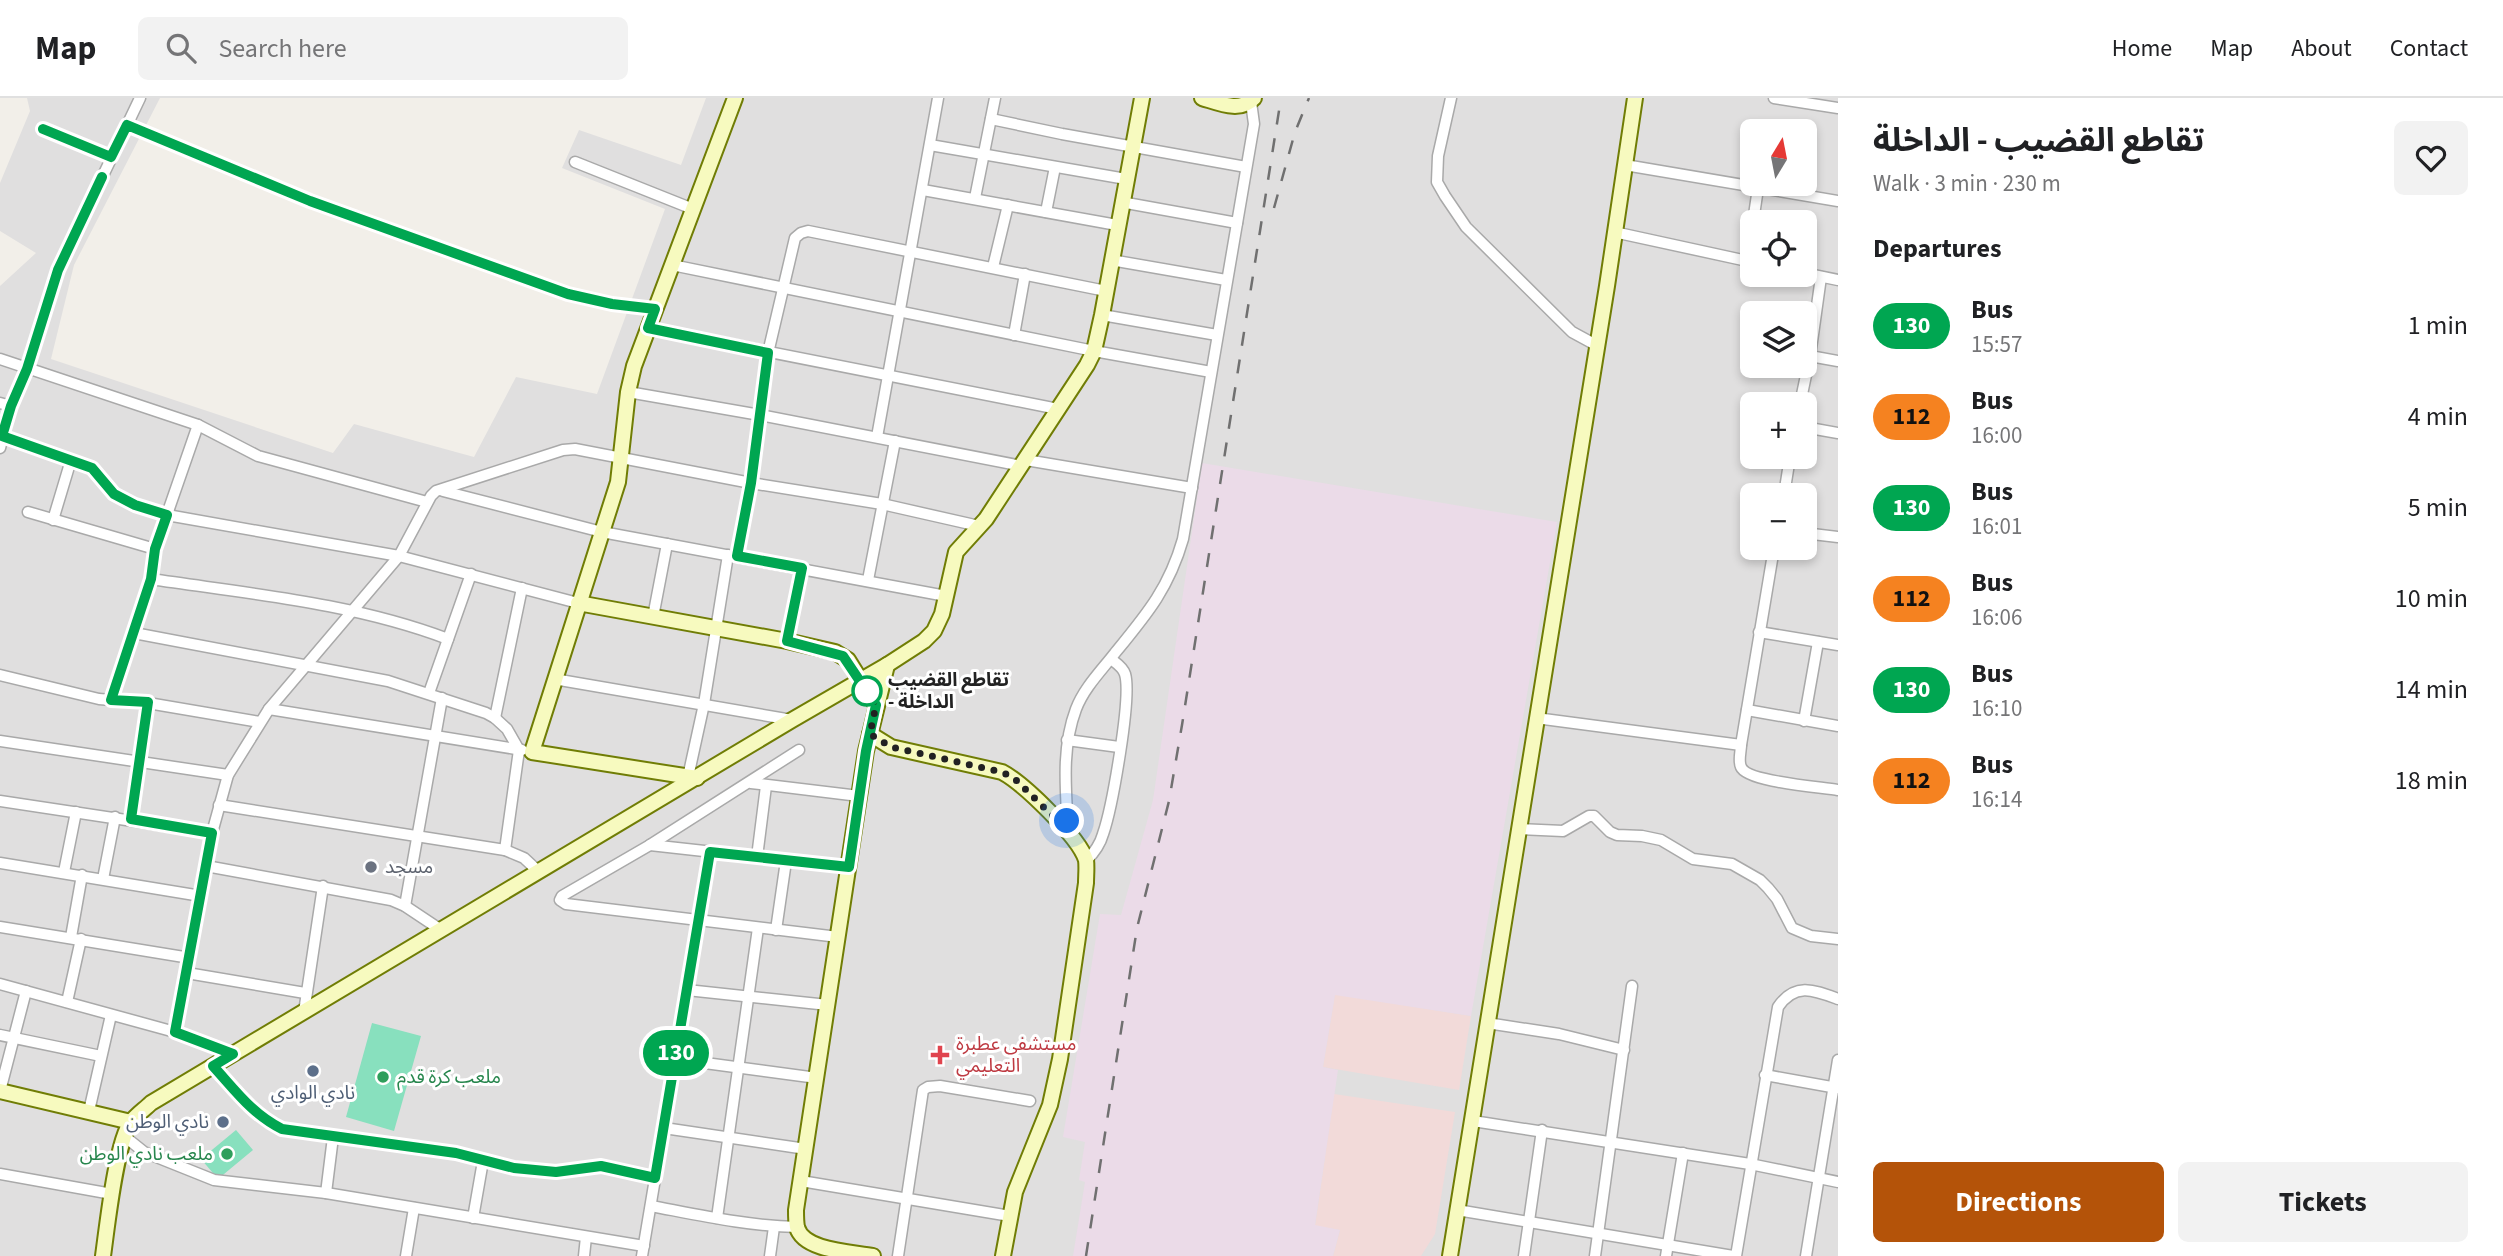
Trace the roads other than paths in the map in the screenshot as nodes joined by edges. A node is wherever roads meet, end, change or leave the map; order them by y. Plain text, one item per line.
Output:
1 (140, 98) edge
2 (735, 98) edge
3 (938, 98) edge
4 (995, 98) edge
5 (1142, 98) edge
6 (1202, 98) edge
7 (1451, 98) edge
8 (1635, 98) edge
9 (1774, 98) edge
10 (1253, 100) edge
11 (1838, 108) edge
12 (991, 119) junction
13 (127, 125) junction
14 (43, 129) dead end
15 (930, 145) junction
16 (1132, 147) junction
17 (984, 154) junction
18 (111, 157) junction
19 (575, 162) dead end
20 (1625, 165) junction
21 (1055, 167) junction
22 (1246, 167) junction
23 (1126, 179) junction
24 (1740, 185) edge
25 (923, 190) junction
26 (1807, 196) edge
27 (975, 198) junction
28 (1838, 201) edge
29 (1121, 202) junction
30 (1008, 205) junction
31 (693, 209) junction
32 (1046, 212) junction
33 (1237, 223) junction
34 (1117, 225) junction
35 (1614, 233) junction
36 (912, 251) junction
37 (1740, 259) edge
38 (1111, 260) junction
39 (671, 265) junction
40 (993, 267) junction
41 (1025, 274) junction
42 (1817, 276) edge
43 (1821, 277) junction
44 (1226, 280) junction
45 (1838, 280) edge
46 (782, 287) junction
47 (1106, 290) junction
48 (1817, 306) edge
49 (655, 309) junction
50 (901, 312) junction
51 (1102, 315) junction
52 (648, 328) junction
53 (1014, 335) junction
54 (1217, 335) junction
55 (1596, 345) junction
56 (1094, 351) junction
57 (768, 353) junction
58 (1817, 357) edge
59 (0, 359) edge
60 (1838, 361) edge
61 (27, 369) junction
62 (1210, 372) junction
63 (889, 376) junction
64 (628, 392) junction
65 (0, 403) edge
66 (11, 406) junction
67 (1058, 409) junction
68 (760, 415) junction
69 (198, 425) junction
70 (1817, 429) edge
71 (1838, 433) edge
72 (1, 436) edge
73 (877, 437) junction
74 (895, 441) junction
75 (0, 448) edge
76 (622, 458) junction
77 (71, 460) junction
78 (1024, 463) junction
79 (751, 483) junction
80 (1192, 488) junction
81 (442, 491) junction
82 (427, 502) junction
83 (883, 504) junction
84 (28, 512) dead end
85 (167, 515) junction
86 (53, 520) junction
87 (979, 526) junction
88 (602, 532) junction
89 (1817, 535) edge
90 (1838, 537) edge
91 (667, 544) junction
92 (155, 549) junction
93 (733, 555) junction
94 (399, 556) junction
95 (1772, 560) edge
96 (802, 568) junction
97 (471, 574) junction
98 (151, 579) junction
99 (868, 580) junction
100 (522, 588) junction
101 (946, 596) junction
102 (578, 603) junction
103 (352, 610) junction
104 (653, 617) junction
105 (717, 628) junction
106 (1759, 632) junction
107 (134, 633) junction
108 (448, 639) junction
109 (787, 641) junction
110 (1818, 642) junction
111 (1838, 645) edge
112 (1111, 659) junction
113 (887, 665) junction
114 (305, 666) junction
115 (0, 675) edge
116 (554, 679) junction
117 (860, 680) junction
118 (429, 693) junction
119 (442, 698) junction
120 (111, 700) junction
121 (148, 702) junction
122 (704, 704) junction
123 (876, 705) junction
124 (269, 709) junction
125 (1747, 710) junction
126 (495, 718) junction
127 (1536, 718) junction
128 (792, 720) junction
129 (1804, 721) junction
130 (260, 722) junction
131 (1838, 726) edge
132 (870, 734) junction
133 (436, 737) junction
134 (1067, 740) junction
135 (0, 741) edge
136 (1741, 744) junction
137 (891, 747) junction
138 (1119, 747) junction
139 (799, 750) dead end
140 (526, 751) junction
141 (866, 751) junction
142 (140, 760) junction
143 (228, 775) junction
144 (693, 777) junction
145 (751, 783) junction
146 (766, 786) junction
147 (1838, 790) edge
148 (859, 796) junction
149 (0, 801) edge
150 (219, 805) junction
151 (76, 812) junction
152 (115, 817) junction
153 (131, 819) junction
154 (1518, 829) junction
155 (1068, 831) junction
156 (212, 833) junction
157 (417, 836) junction
158 (650, 845) junction
159 (505, 850) junction
160 (710, 852) junction
161 (757, 857) junction
162 (786, 861) junction
163 (1086, 861) junction
164 (0, 863) edge
165 (206, 866) junction
166 (849, 867) junction
167 (64, 872) junction
168 (539, 872) junction
169 (82, 875) junction
170 (103, 879) junction
171 (323, 886) junction
172 (201, 896) junction
173 (405, 906) junction
174 (699, 921) junction
175 (0, 927) edge
176 (758, 928) junction
177 (441, 930) junction
178 (776, 930) junction
179 (838, 937) junction
180 (76, 938) junction
181 (1838, 939) edge
182 (190, 958) junction
183 (187, 973) junction
184 (0, 984) edge
185 (1632, 986) dead end
186 (687, 990) junction
187 (26, 991) junction
188 (305, 993) junction
189 (748, 997) junction
190 (1838, 999) edge
191 (67, 1002) junction
192 (828, 1005) junction
193 (304, 1012) junction
194 (111, 1015) junction
195 (1487, 1023) junction
196 (175, 1032) junction
197 (0, 1035) edge
198 (14, 1037) junction
199 (1624, 1050) junction
200 (233, 1054) junction
201 (101, 1056) junction
202 (675, 1059) junction
203 (1838, 1060) edge
204 (213, 1066) junction
205 (738, 1068) junction
206 (1765, 1075) junction
207 (817, 1078) junction
208 (1836, 1088) edge
209 (0, 1091) edge
210 (1030, 1101) dead end
211 (89, 1111) junction
212 (1473, 1121) junction
213 (131, 1122) junction
214 (664, 1128) junction
215 (1542, 1130) junction
216 (124, 1136) junction
217 (333, 1137) junction
218 (728, 1138) junction
219 (1611, 1142) junction
220 (806, 1149) junction
221 (1683, 1153) junction
222 (483, 1161) junction
223 (1750, 1164) junction
224 (0, 1174) edge
225 (655, 1178) junction
226 (1820, 1178) junction
227 (801, 1181) junction
228 (1838, 1182) edge
229 (326, 1193) junction
230 (112, 1194) junction
231 (906, 1200) junction
232 (651, 1206) junction
233 (414, 1208) junction
234 (1457, 1210) junction
235 (1010, 1216) junction
236 (473, 1218) junction
237 (717, 1218) junction
238 (1528, 1222) junction
239 (774, 1227) junction
240 (797, 1227) junction
241 (1599, 1234) junction
242 (586, 1237) junction
243 (643, 1251) edge
244 (1667, 1251) edge
245 (103, 1256) edge
246 (407, 1256) edge
247 (584, 1256) edge
248 (770, 1256) edge
249 (873, 1256) edge
250 (898, 1256) edge
251 (1003, 1256) edge
252 (1450, 1256) edge
253 (1524, 1256) edge
254 (1595, 1256) edge
255 (1734, 1256) edge
256 (1806, 1256) edge

1 - 13 street
2 - 31 street
3 - 15 street
4 - 12 street
5 - 16 street
6 - 10 street
7 - 55 street
8 - 20 street
9 - 11 street
10 - 22 street
12 - 16 street
12 - 17 street
13 - 18 street
13 - 49 street
14 - 18 street
15 - 17 street
15 - 25 street
16 - 22 street
16 - 23 street
17 - 21 street
17 - 27 street
18 - 61 street
19 - 31 street
20 - 24 street
20 - 35 street
21 - 23 street
21 - 32 street
22 - 33 street
23 - 29 street
25 - 27 street
25 - 36 street
26 - 28 street
27 - 30 street
29 - 33 street
29 - 34 street
30 - 32 street
30 - 40 street
31 - 39 street
32 - 34 street
33 - 44 street
34 - 38 street
35 - 37 street
35 - 55 street
36 - 40 street
36 - 46 street
36 - 50 street
38 - 44 street
38 - 47 street
39 - 46 street
39 - 49 street
40 - 41 street
41 - 47 street
41 - 53 street
42 - 43 street
43 - 45 street
43 - 48 street
44 - 54 street
46 - 50 street
46 - 57 street
47 - 51 street
49 - 52 street
50 - 53 street
50 - 63 street
51 - 54 street
51 - 56 street
52 - 57 street
52 - 64 street
53 - 56 street
54 - 62 street
55 - 127 street
56 - 62 street
56 - 67 street
57 - 63 street
57 - 68 street
58 - 60 street
59 - 61 street
61 - 66 street
61 - 69 street
62 - 80 street
63 - 67 street
63 - 73 street
64 - 68 street
64 - 76 street
65 - 66 street
66 - 72 street
67 - 78 street
68 - 73 street
68 - 79 street
69 - 82 street
69 - 85 street
70 - 71 street
72 - 75 street
72 - 77 street
73 - 74 street
74 - 78 street
74 - 83 street
76 - 79 street
76 - 81 street
76 - 88 street
77 - 85 street
77 - 86 street
78 - 80 street
78 - 87 street
79 - 83 street
79 - 93 street
80 - 112 street
81 - 82 street
81 - 88 street
82 - 94 street
83 - 87 street
83 - 99 street
84 - 86 street
85 - 92 street
85 - 94 street
86 - 92 street
87 - 101 street
88 - 91 street
88 - 102 street
89 - 90 street
91 - 93 street
91 - 104 street
92 - 98 street
93 - 96 street
93 - 105 street
94 - 97 street
94 - 103 street
95 - 106 street
96 - 99 street
96 - 109 street
97 - 100 street
97 - 108 street
98 - 103 street
98 - 107 street
99 - 101 street
100 - 102 street
100 - 126 street
101 - 113 street
102 - 104 street
102 - 116 street
103 - 108 street
103 - 114 street
104 - 105 street
105 - 109 street
105 - 122 street
106 - 110 street
106 - 125 street
107 - 114 street
107 - 120 street
108 - 118 street
109 - 117 street
110 - 111 street
110 - 129 street
112 - 134 street
112 - 138 street
113 - 117 street
113 - 123 street
114 - 118 street
114 - 124 street
115 - 120 street
116 - 122 street
116 - 140 street
117 - 123 street
117 - 128 street
118 - 119 street
119 - 126 street
119 - 133 street
120 - 121 street
121 - 130 street
121 - 142 street
122 - 128 street
122 - 144 street
123 - 132 street
124 - 130 street
124 - 133 street
125 - 129 street
125 - 136 street
126 - 140 street
127 - 136 street
127 - 154 street
128 - 144 street
129 - 131 street
130 - 143 street
132 - 137 street
132 - 141 street
133 - 140 street
133 - 157 street
134 - 138 street
134 - 155 street
135 - 142 street
136 - 147 street
137 - 141 street
137 - 155 street
138 - 163 street
139 - 145 street
140 - 144 street
140 - 159 street
141 - 148 street
142 - 143 street
142 - 153 street
143 - 150 street
144 - 168 street
145 - 146 street
145 - 158 street
146 - 148 street
146 - 161 street
148 - 166 street
149 - 151 street
150 - 156 street
150 - 157 street
151 - 152 street
151 - 167 street
152 - 153 street
152 - 170 street
153 - 156 street
154 - 181 street
154 - 195 street
155 - 163 street
156 - 165 street
157 - 159 street
157 - 173 street
158 - 160 street
158 - 174 street
159 - 168 street
160 - 161 street
160 - 174 street
161 - 162 street
162 - 166 street
162 - 178 street
163 - 235 street
164 - 167 street
165 - 171 street
165 - 172 street
166 - 179 street
167 - 169 street
168 - 177 street
169 - 170 street
169 - 180 street
170 - 172 street
171 - 173 street
171 - 188 street
172 - 182 street
173 - 177 street
174 - 176 street
174 - 186 street
175 - 180 street
176 - 178 street
176 - 189 street
177 - 193 street
178 - 179 street
179 - 192 street
180 - 182 street
180 - 191 street
182 - 183 street
183 - 188 street
183 - 196 street
184 - 187 street
185 - 199 street
186 - 189 street
186 - 202 street
187 - 191 street
187 - 198 street
188 - 193 street
189 - 192 street
189 - 205 street
190 - 206 street
191 - 194 street
192 - 207 street
193 - 200 street
194 - 196 street
194 - 201 street
195 - 199 street
195 - 212 street
196 - 200 street
197 - 198 street
198 - 201 street
198 - 209 street
199 - 219 street
200 - 204 street
201 - 211 street
202 - 205 street
202 - 214 street
203 - 208 street
204 - 213 street
204 - 217 street
205 - 207 street
205 - 218 street
206 - 208 street
206 - 223 street
207 - 220 street
208 - 226 street
209 - 211 street
210 - 231 street
211 - 213 street
212 - 215 street
212 - 234 street
213 - 216 street
214 - 218 street
214 - 225 street
215 - 219 street
215 - 238 street
216 - 229 street
216 - 230 street
217 - 222 street
217 - 229 street
218 - 220 street
218 - 237 street
219 - 221 street
219 - 241 street
220 - 227 street
221 - 223 street
221 - 244 street
222 - 225 street
222 - 236 street
223 - 226 street
223 - 255 street
224 - 230 street
225 - 232 street
226 - 228 street
226 - 256 street
227 - 231 street
227 - 240 street
229 - 233 street
230 - 245 street
231 - 235 street
231 - 250 street
232 - 237 street
232 - 243 street
233 - 236 street
233 - 246 street
234 - 238 street
234 - 252 street
235 - 251 street
236 - 242 street
237 - 239 street
238 - 241 street
238 - 253 street
239 - 240 street
239 - 248 street
240 - 249 street
241 - 244 street
241 - 254 street
242 - 243 street
242 - 247 street
244 - 255 street

